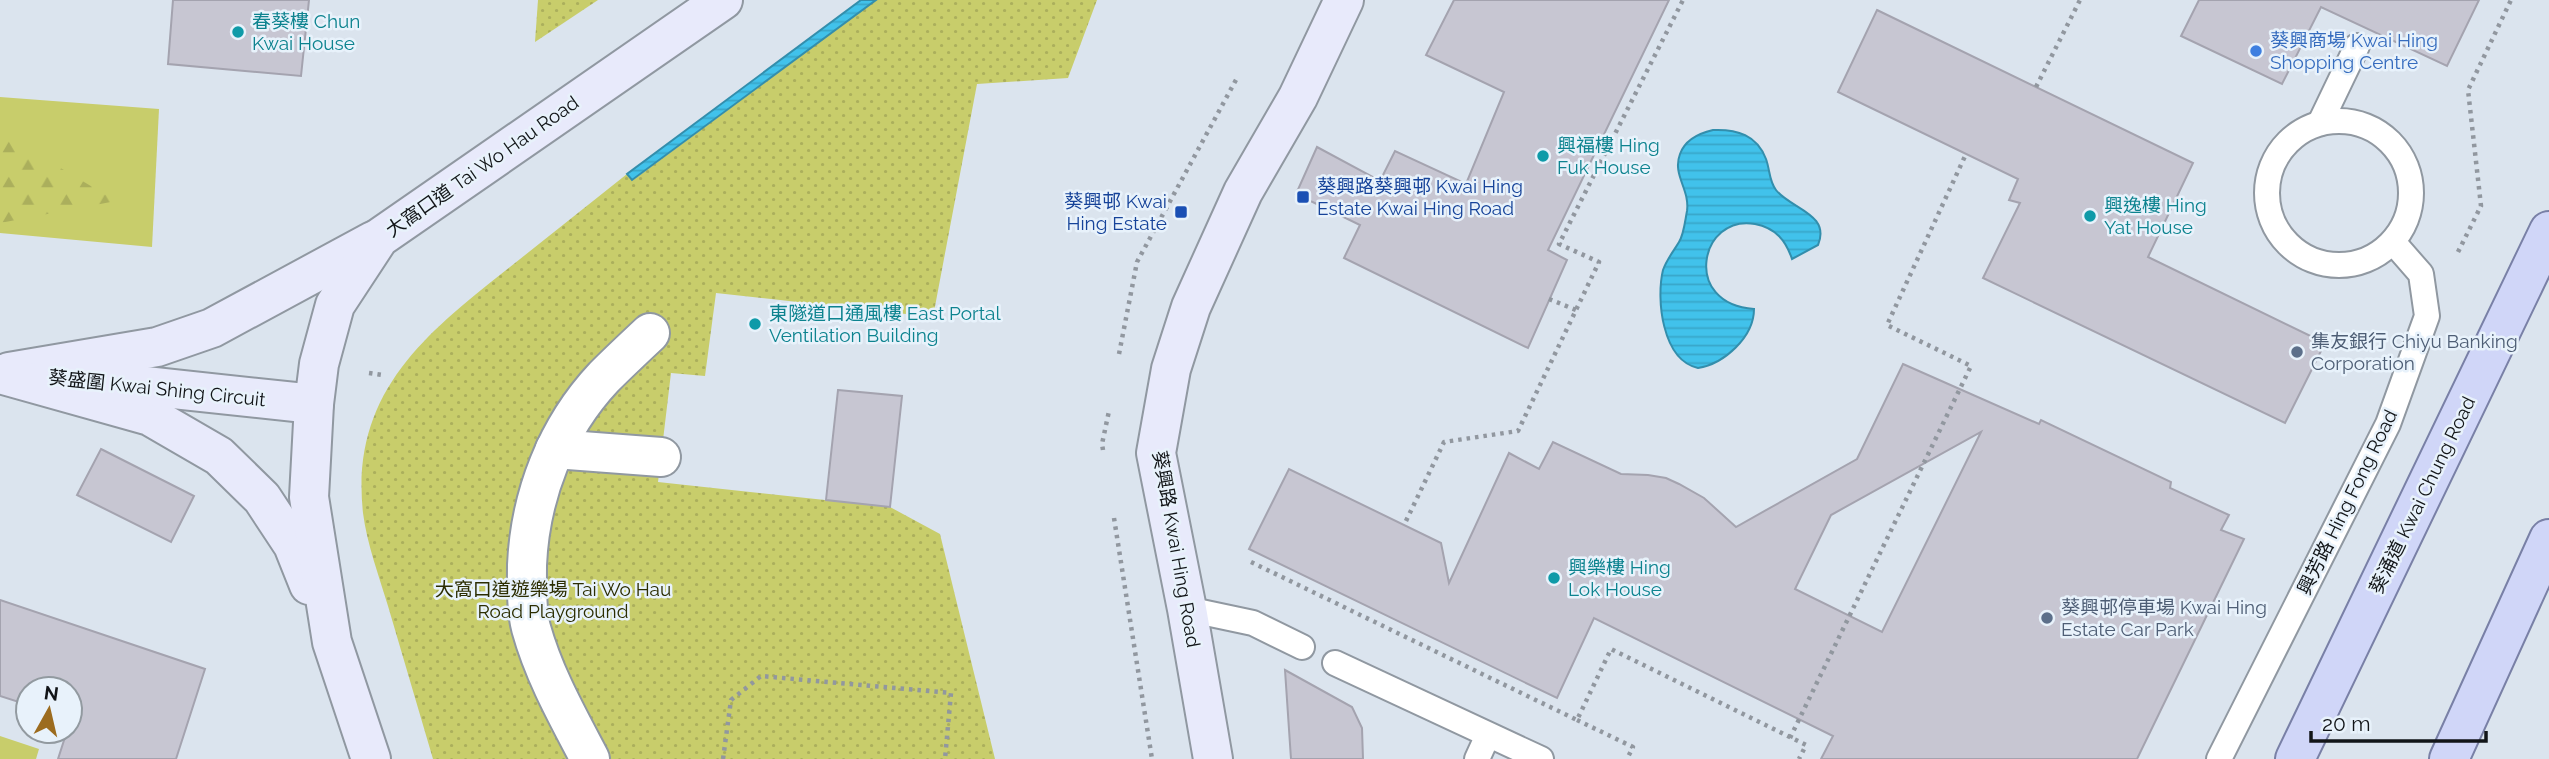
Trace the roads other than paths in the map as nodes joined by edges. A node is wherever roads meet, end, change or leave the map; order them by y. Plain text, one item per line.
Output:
1 (723, 0) edge
2 (1344, 0) edge
3 (2357, 46) dead end
4 (2320, 123) junction
5 (2549, 231) edge
6 (379, 238) junction
7 (2393, 242) junction
8 (650, 332) dead end
9 (0, 374) edge
10 (314, 404) junction
11 (555, 449) junction
12 (661, 457) dead end
13 (2549, 539) edge
14 (1187, 609) junction
15 (332, 642) junction
16 (1301, 647) dead end
17 (1335, 663) dead end
18 (1488, 735) junction
19 (371, 759) edge
20 (590, 759) edge
21 (1213, 759) edge
22 (1477, 759) edge
23 (1541, 759) edge
24 (2219, 759) edge
25 (2295, 759) edge
26 (2449, 759) edge

1 - 6 main road, 大窩口道 Tai Wo Hau Road
2 - 14 main road, 葵興路 Kwai Hing Road
3 - 4 lane
4 - 7 lane
4 - 7 lane
5 - 25 main road, 葵涌道 Kwai Chung Road
6 - 9 main road
6 - 10 main road, 大窩口道 Tai Wo Hau Road
7 - 24 lane, 興芳路 Hing Fong Road
8 - 11 street
9 - 10 main road, 葵盛圍 Kwai Shing Circuit
9 - 15 main road
10 - 15 main road, 大窩口道 Tai Wo Hau Road
11 - 12 street
11 - 20 street
13 - 26 main road
14 - 16 lane
14 - 21 main road, 葵興路 Kwai Hing Road
15 - 19 main road, 大窩口道 Tai Wo Hau Road
17 - 18 lane
18 - 22 lane
18 - 23 lane

